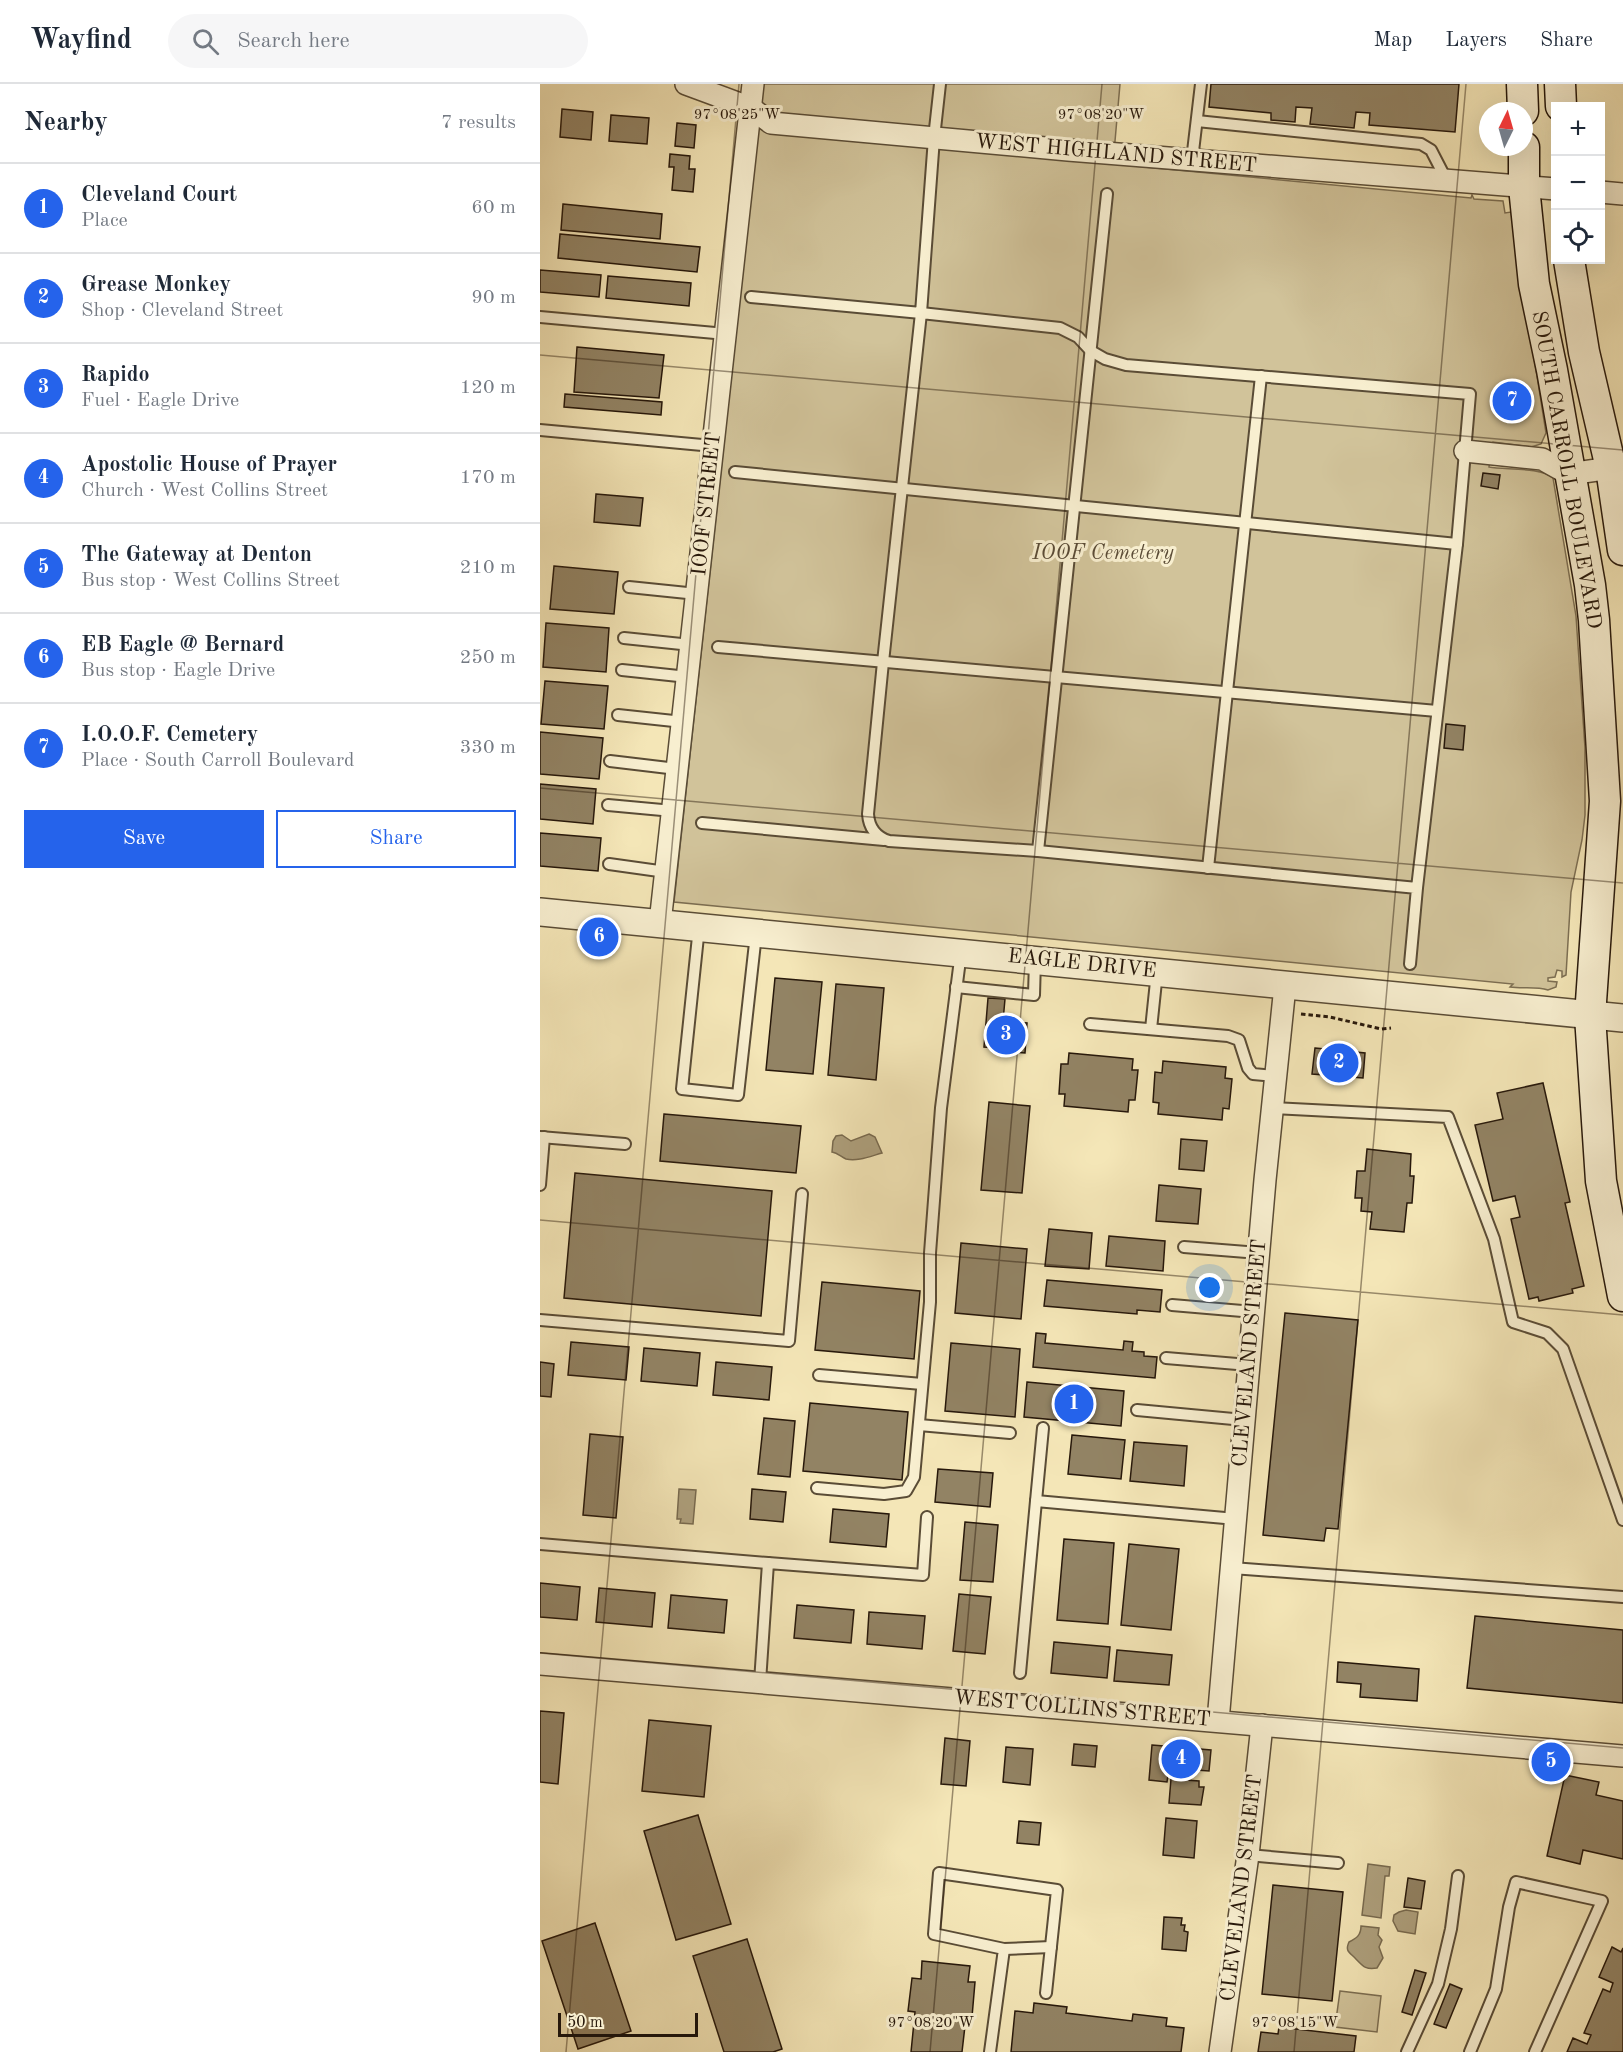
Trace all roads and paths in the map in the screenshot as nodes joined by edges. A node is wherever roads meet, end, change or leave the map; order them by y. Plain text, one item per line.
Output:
1 (686, 84) edge
2 (753, 84) edge
3 (940, 84) edge
4 (1201, 84) edge
5 (1522, 84) edge
6 (1560, 84) edge
7 (1523, 102) edge
8 (1560, 102) edge
9 (751, 108) junction
10 (1197, 121) junction
11 (934, 138) junction
12 (1524, 156) edge
13 (1192, 160) junction
14 (1447, 181) junction
15 (1524, 187) junction
16 (1551, 189) edge
17 (1605, 192) edge
18 (1623, 193) edge
19 (1107, 194) dead end
20 (1570, 264) edge
21 (751, 297) dead end
22 (921, 314) junction
23 (540, 317) edge
24 (726, 334) junction
25 (1091, 351) junction
26 (1261, 376) junction
27 (540, 429) edge
28 (713, 446) junction
29 (1465, 451) junction
30 (1617, 469) edge
31 (735, 472) dead end
32 (1569, 474) junction
33 (902, 488) junction
34 (1074, 505) junction
35 (1246, 523) junction
36 (1457, 544) junction
37 (1623, 550) edge
38 (629, 587) dead end
39 (697, 594) junction
40 (624, 638) dead end
41 (691, 645) junction
42 (718, 647) dead end
43 (882, 662) junction
44 (622, 670) dead end
45 (688, 677) junction
46 (1056, 677) junction
47 (1227, 692) junction
48 (1437, 711) junction
49 (618, 715) dead end
50 (683, 722) junction
51 (610, 761) dead end
52 (677, 769) junction
53 (608, 805) dead end
54 (673, 811) junction
55 (702, 823) dead end
56 (884, 840) junction
57 (1038, 851) junction
58 (609, 864) dead end
59 (1208, 868) junction
60 (666, 872) junction
61 (1417, 888) junction
62 (540, 912) edge
63 (660, 923) junction
64 (699, 927) junction
65 (756, 932) junction
66 (961, 952) junction
67 (1035, 959) junction
68 (1410, 964) dead end
69 (1157, 971) junction
70 (1285, 986) junction
71 (956, 987) junction
72 (1300, 1014) dead end
73 (1590, 1016) junction
74 (1623, 1018) edge
75 (1089, 1024) dead end
76 (1390, 1028) dead end
77 (1151, 1029) junction
78 (1276, 1076) junction
79 (1273, 1107) junction
80 (542, 1137) edge
81 (625, 1144) dead end
82 (540, 1185) edge
83 (802, 1194) dead end
84 (1184, 1247) dead end
85 (1259, 1253) junction
86 (1623, 1296) edge
87 (1172, 1305) dead end
88 (1254, 1312) junction
89 (540, 1320) edge
90 (1166, 1358) dead end
91 (1249, 1365) junction
92 (819, 1375) dead end
93 (922, 1384) junction
94 (1137, 1410) dead end
95 (1244, 1420) junction
96 (919, 1425) junction
97 (1043, 1428) dead end
98 (1010, 1432) dead end
99 (817, 1488) dead end
100 (1036, 1501) junction
101 (927, 1517) dead end
102 (1236, 1519) junction
103 (1623, 1520) edge
104 (540, 1544) edge
105 (768, 1563) junction
106 (1232, 1568) junction
107 (1623, 1597) edge
108 (540, 1664) edge
109 (1020, 1673) dead end
110 (759, 1682) junction
111 (1218, 1721) junction
112 (1262, 1725) junction
113 (1623, 1756) edge
114 (1248, 1855) junction
115 (1338, 1863) dead end
116 (1458, 1876) dead end
117 (1051, 1947) junction
118 (1004, 1948) junction
119 (1046, 1993) dead end
120 (990, 2052) edge
121 (1220, 2052) edge
122 (1407, 2052) edge
123 (1470, 2052) edge
124 (1535, 2052) edge

1 - 9 street, WEST HIGHLAND STREET
2 - 9 street, IOOF STREET
3 - 11 lane
4 - 10 lane
5 - 7 main road
6 - 8 main road
9 - 11 street, WEST HIGHLAND STREET
9 - 24 street, IOOF STREET
10 - 13 lane
10 - 14 lane
11 - 13 street, WEST HIGHLAND STREET
11 - 22 lane
12 - 15 main road, SOUTH CARROLL BOULEVARD
13 - 14 street, WEST HIGHLAND STREET
14 - 15 street, WEST HIGHLAND STREET
15 - 16 street, WEST HIGHLAND STREET
15 - 32 main road, SOUTH CARROLL BOULEVARD
17 - 18 street
19 - 25 lane
20 - 30 main road, SOUTH CARROLL BOULEVARD
21 - 22 lane
22 - 25 lane
22 - 33 lane
23 - 24 lane
24 - 28 street, IOOF STREET
25 - 26 lane
25 - 34 lane
26 - 29 lane
26 - 35 lane
27 - 28 lane
28 - 39 street, IOOF STREET
29 - 32 street
29 - 36 lane
30 - 32 street
30 - 37 main road, SOUTH CARROLL BOULEVARD
31 - 33 lane
32 - 73 main road, SOUTH CARROLL BOULEVARD
33 - 34 lane
33 - 43 lane
34 - 35 lane
34 - 46 lane
35 - 36 lane
35 - 47 lane
36 - 48 lane
38 - 39 lane
39 - 41 street, IOOF STREET
40 - 41 lane
41 - 45 street, IOOF STREET
42 - 43 lane
43 - 46 lane
43 - 56 lane
44 - 45 lane
45 - 50 street, IOOF STREET
46 - 47 lane
46 - 57 lane
47 - 48 lane
47 - 59 lane
48 - 61 lane
49 - 50 lane
50 - 52 street, IOOF STREET
51 - 52 lane
52 - 54 street, IOOF STREET
53 - 54 lane
54 - 60 street, IOOF STREET
55 - 56 lane
56 - 57 lane
57 - 59 lane
58 - 60 lane
59 - 61 lane
60 - 63 street, IOOF STREET
61 - 68 lane
62 - 63 street, EAGLE DRIVE
63 - 64 street, EAGLE DRIVE
64 - 65 street, EAGLE DRIVE
64 - 65 lane
65 - 66 street, EAGLE DRIVE
66 - 67 street, EAGLE DRIVE
66 - 71 lane
67 - 69 street, EAGLE DRIVE
67 - 71 lane
69 - 70 street, EAGLE DRIVE
69 - 77 lane
70 - 73 street, EAGLE DRIVE
70 - 78 street, CLEVELAND STREET
71 - 93 lane
72 - 76 path
73 - 74 street, EAGLE DRIVE
73 - 86 main road, SOUTH CARROLL BOULEVARD
75 - 77 lane
77 - 78 lane
78 - 79 street, CLEVELAND STREET
79 - 85 street, CLEVELAND STREET
79 - 103 lane
80 - 81 lane
80 - 82 lane
83 - 89 lane
84 - 85 lane
85 - 88 street, CLEVELAND STREET
87 - 88 lane
88 - 91 street, CLEVELAND STREET
90 - 91 lane
91 - 95 street, CLEVELAND STREET
92 - 93 lane
93 - 96 lane
94 - 95 lane
95 - 102 street, CLEVELAND STREET
96 - 98 lane
96 - 99 lane
97 - 100 lane
100 - 102 lane
100 - 109 lane
101 - 105 lane
102 - 106 street, CLEVELAND STREET
104 - 105 lane
105 - 110 lane
106 - 107 lane
106 - 111 street, CLEVELAND STREET
108 - 110 street, WEST COLLINS STREET
110 - 111 street, WEST COLLINS STREET
111 - 112 street, WEST COLLINS STREET
112 - 113 street, WEST COLLINS STREET
112 - 114 street, CLEVELAND STREET
114 - 115 lane
114 - 121 street, CLEVELAND STREET
116 - 122 lane
117 - 118 lane
117 - 118 lane
117 - 119 lane
118 - 120 lane
123 - 124 lane

